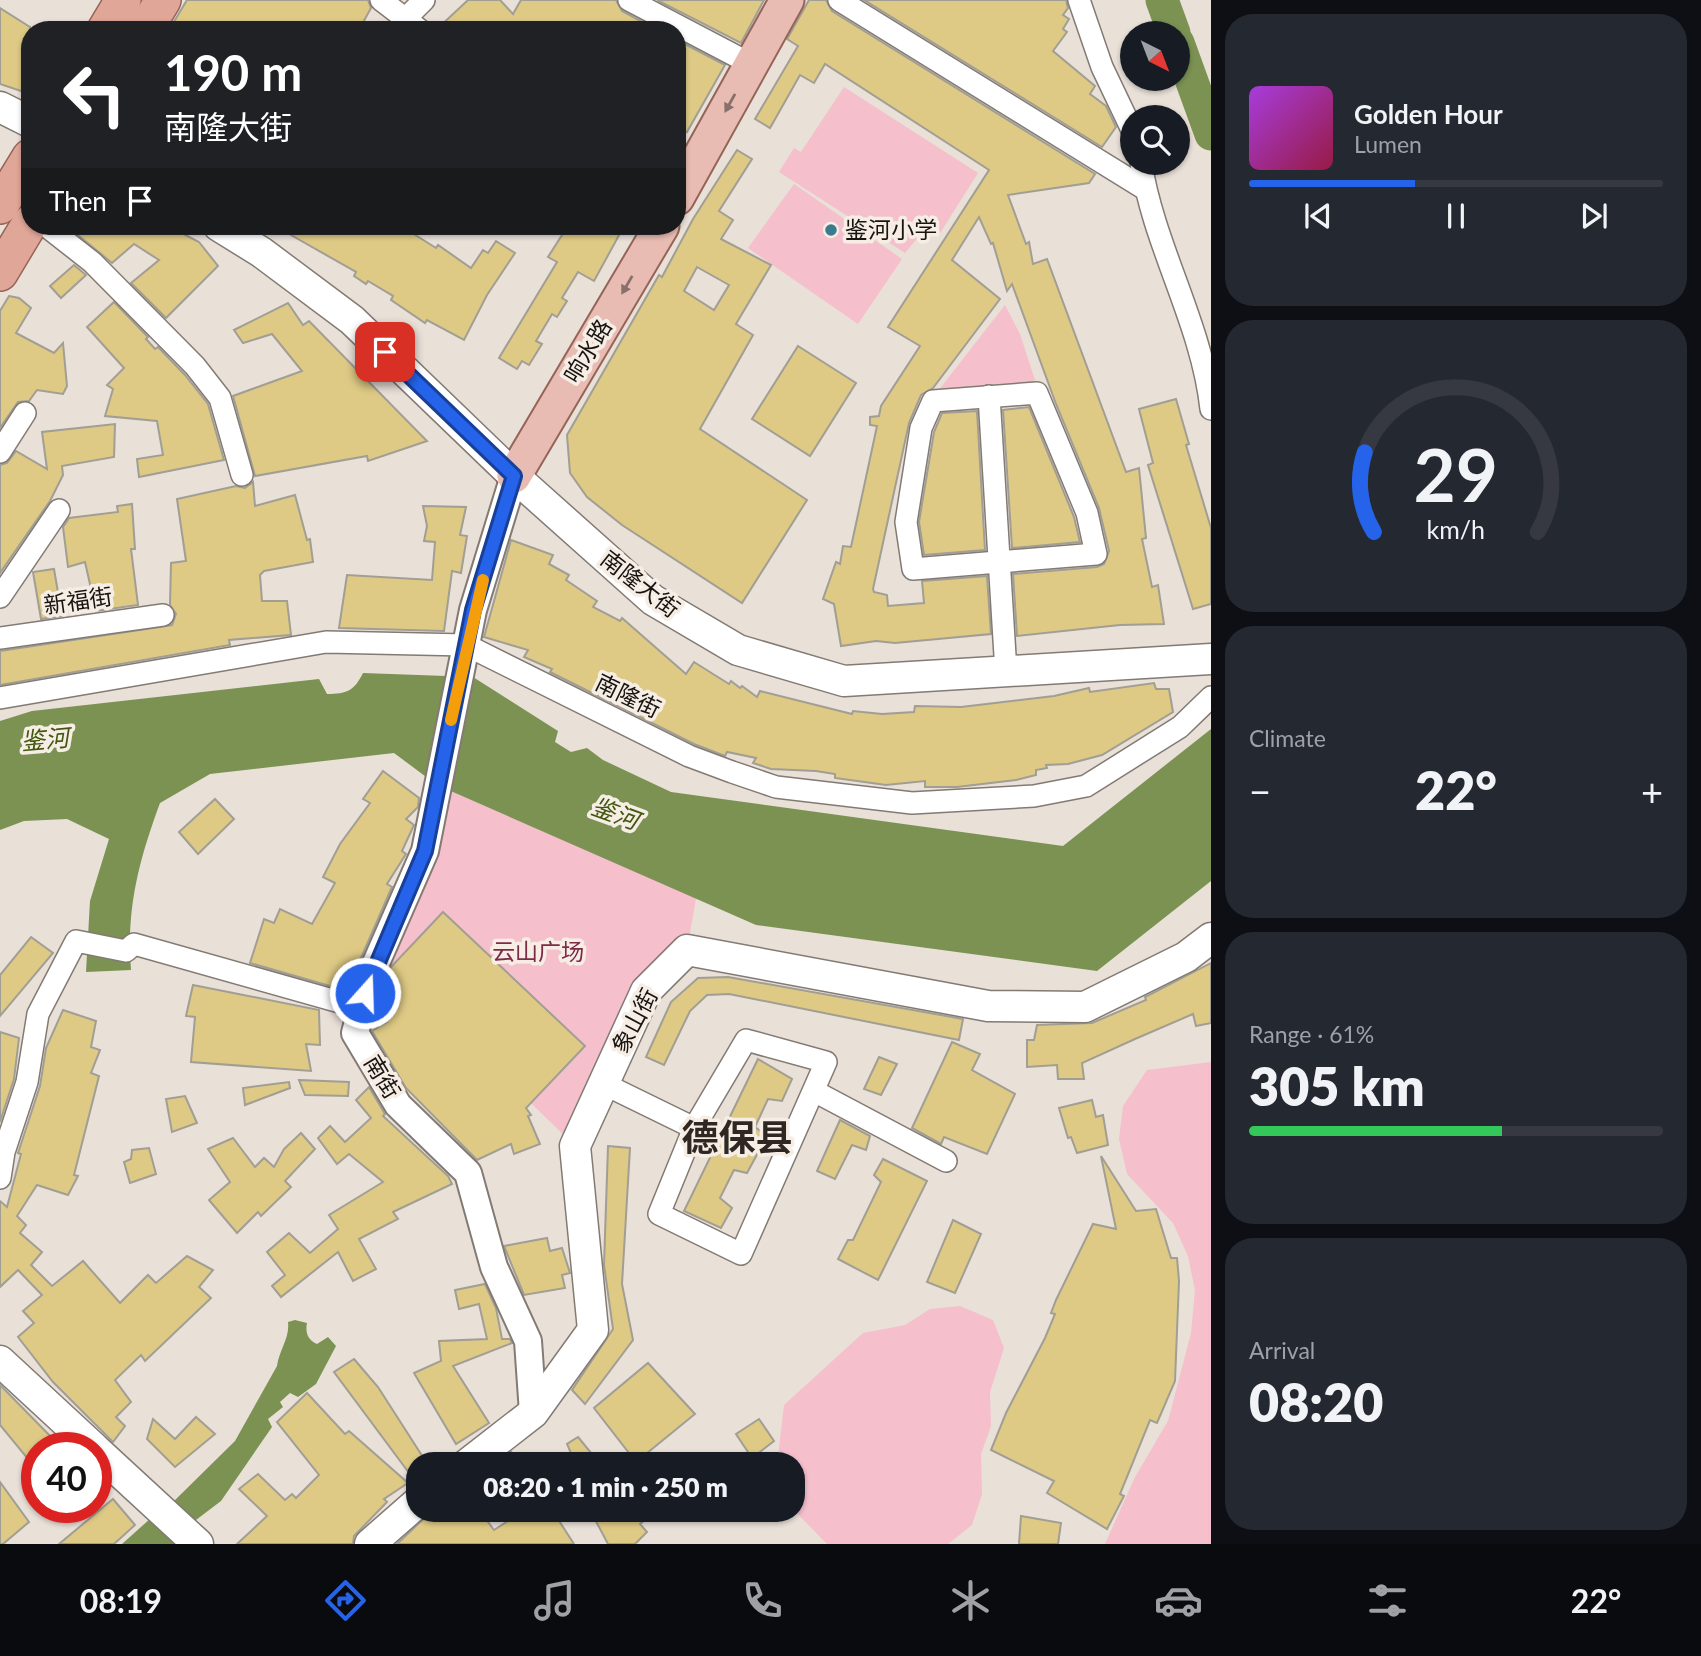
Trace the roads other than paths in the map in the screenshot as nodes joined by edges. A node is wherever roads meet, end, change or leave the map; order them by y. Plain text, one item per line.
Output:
1 (123, 0) edge
2 (163, 0) edge
3 (382, 0) edge
4 (424, 0) edge
5 (629, 0) edge
6 (787, 0) edge
7 (839, 0) edge
8 (1079, 0) edge
9 (110, 21) edge
10 (150, 21) edge
11 (409, 21) edge
12 (414, 21) edge
13 (669, 21) edge
14 (686, 30) edge
15 (751, 64) junction
16 (1120, 105) edge
17 (0, 107) edge
18 (21, 118) edge
19 (21, 172) edge
20 (1143, 175) edge
21 (686, 182) edge
22 (1145, 189) junction
23 (0, 206) edge
24 (23, 235) edge
25 (58, 235) edge
26 (234, 235) edge
27 (657, 235) edge
28 (0, 272) edge
29 (989, 396) junction
30 (1211, 409) edge
31 (25, 413) dead end
32 (0, 452) edge
33 (242, 475) dead end
34 (514, 476) junction
35 (59, 510) dead end
36 (998, 562) junction
37 (0, 597) edge
38 (163, 615) dead end
39 (0, 638) edge
40 (466, 645) junction
41 (1211, 659) edge
42 (1006, 672) junction
43 (1211, 697) edge
44 (0, 698) edge
45 (1211, 938) edge
46 (361, 1008) junction
47 (604, 1084) junction
48 (814, 1091) junction
49 (694, 1128) junction
50 (946, 1161) dead end
51 (0, 1178) edge
52 (0, 1361) edge
53 (533, 1413) junction
54 (77, 1432) edge
55 (483, 1452) edge
56 (112, 1465) edge
57 (406, 1512) edge
58 (198, 1544) edge
59 (370, 1544) edge

1 - 9 highway
2 - 10 highway
3 - 11 street
4 - 12 street
5 - 13 street
6 - 15 main road
7 - 22 street
8 - 16 street
14 - 15 street
15 -> 21 main road
17 - 18 main road
19 - 23 highway
20 - 22 street
22 - 30 street
24 - 28 highway
25 - 33 street
26 - 34 main road, 南隆大街
27 -> 34 main road, 响水路
29 - 36 street
29 - 36 street
29 - 36 street
31 - 32 street
34 - 40 street, 南街
34 - 42 main road, 南隆大街
35 - 37 street
36 - 42 street
38 - 39 street, 新福街
40 - 43 street, 南隆街
40 - 44 street, 南隆街
40 - 46 street, 南街
41 - 42 main road, 南隆大街
45 - 47 main road, 象山街
46 - 51 street
46 - 53 street, 南街
47 - 49 street
47 - 53 main road, 象山街
48 - 49 street
48 - 49 street
48 - 50 street
52 - 54 main road
53 - 55 main road, 象山街
56 - 58 main road
57 - 59 main road

